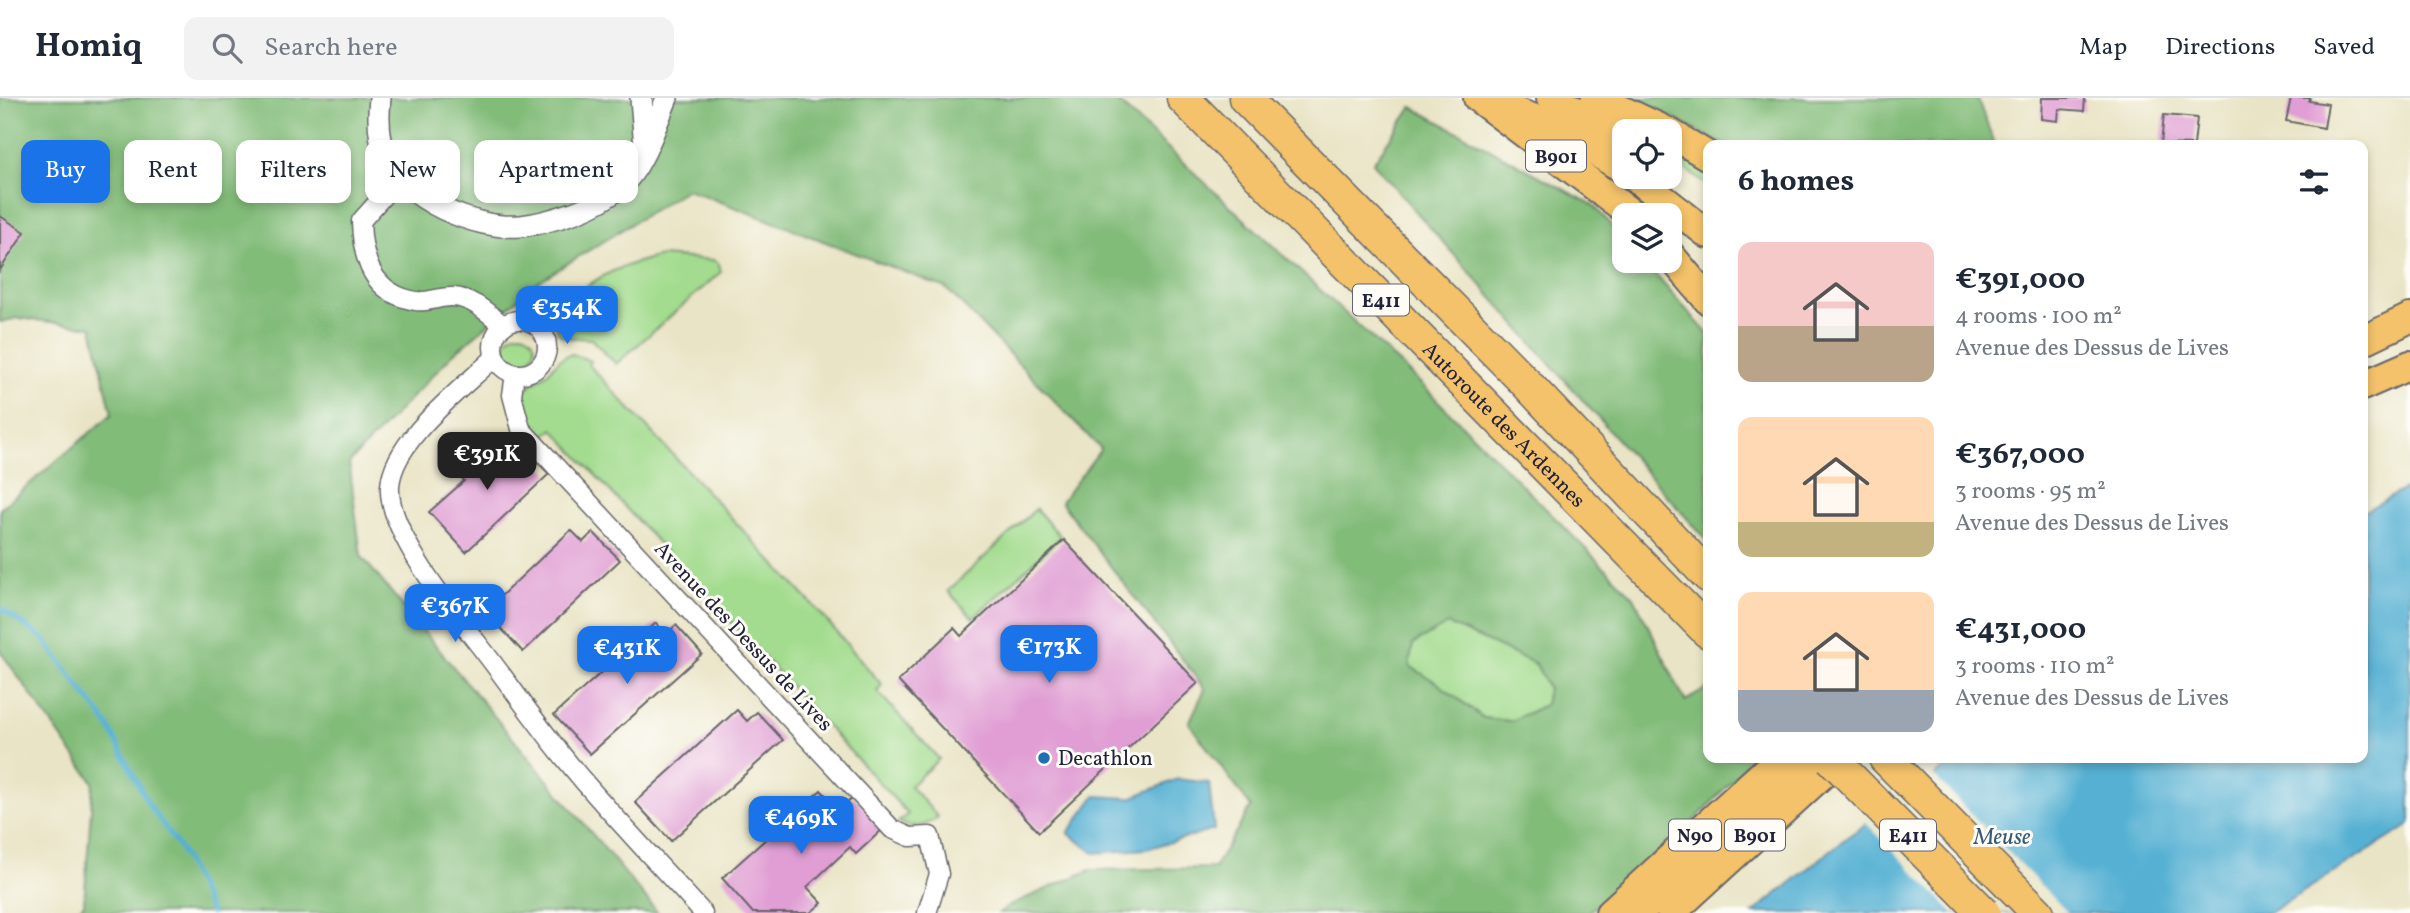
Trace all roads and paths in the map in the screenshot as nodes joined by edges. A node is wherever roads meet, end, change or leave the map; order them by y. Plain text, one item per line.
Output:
1 (380, 98) edge
2 (641, 98) edge
3 (667, 98) edge
4 (683, 98) edge
5 (1183, 98) edge
6 (1245, 98) edge
7 (1273, 98) edge
8 (1478, 98) edge
9 (1551, 98) edge
10 (1596, 98) edge
11 (1640, 119) edge
12 (1612, 135) edge
13 (381, 140) edge
14 (1682, 141) edge
15 (645, 149) junction
16 (1703, 153) edge
17 (1612, 162) edge
18 (1322, 164) junction
19 (1651, 189) edge
20 (1682, 189) edge
21 (377, 203) edge
22 (435, 203) edge
23 (1617, 203) edge
24 (1703, 207) edge
25 (1703, 229) edge
26 (1682, 269) edge
27 (1703, 294) edge
28 (2410, 318) edge
29 (504, 326) junction
30 (2410, 335) edge
31 (2368, 338) edge
32 (2368, 355) edge
33 (495, 357) junction
34 (2410, 365) edge
35 (515, 374) junction
36 (2368, 383) edge
37 (1703, 571) edge
38 (1703, 628) edge
39 (1775, 763) edge
40 (1804, 763) edge
41 (1835, 763) edge
42 (1836, 763) edge
43 (1890, 763) edge
44 (703, 913) edge
45 (927, 913) edge
46 (1610, 913) edge
47 (1639, 913) edge
48 (1671, 913) edge
49 (1984, 913) edge
50 (2038, 913) edge

1 - 13 street
2 - 15 street
3 - 15 street
4 - 15 street
5 - 38 highway, Autoroute des Ardennes / E411
6 - 18 highway
7 - 18 highway
8 - 17 main road, B901
8 - 23 main road, B901
9 - 12 main road, B901
10 - 11 main road
14 - 16 main road
15 - 22 street
18 - 37 highway, Autoroute des Ardennes
19 - 25 main road
20 - 24 main road
21 - 29 street
26 - 27 main road
28 - 31 main road
29 - 33 street
29 - 35 street
30 - 32 main road
33 - 35 street
33 - 44 street
34 - 36 main road
35 - 45 street, Avenue des Dessus de Lives
39 - 46 main road, N90
40 - 47 main road, N90
41 - 48 main road, B901
42 - 49 highway, E411, bridge
43 - 50 highway, E411

